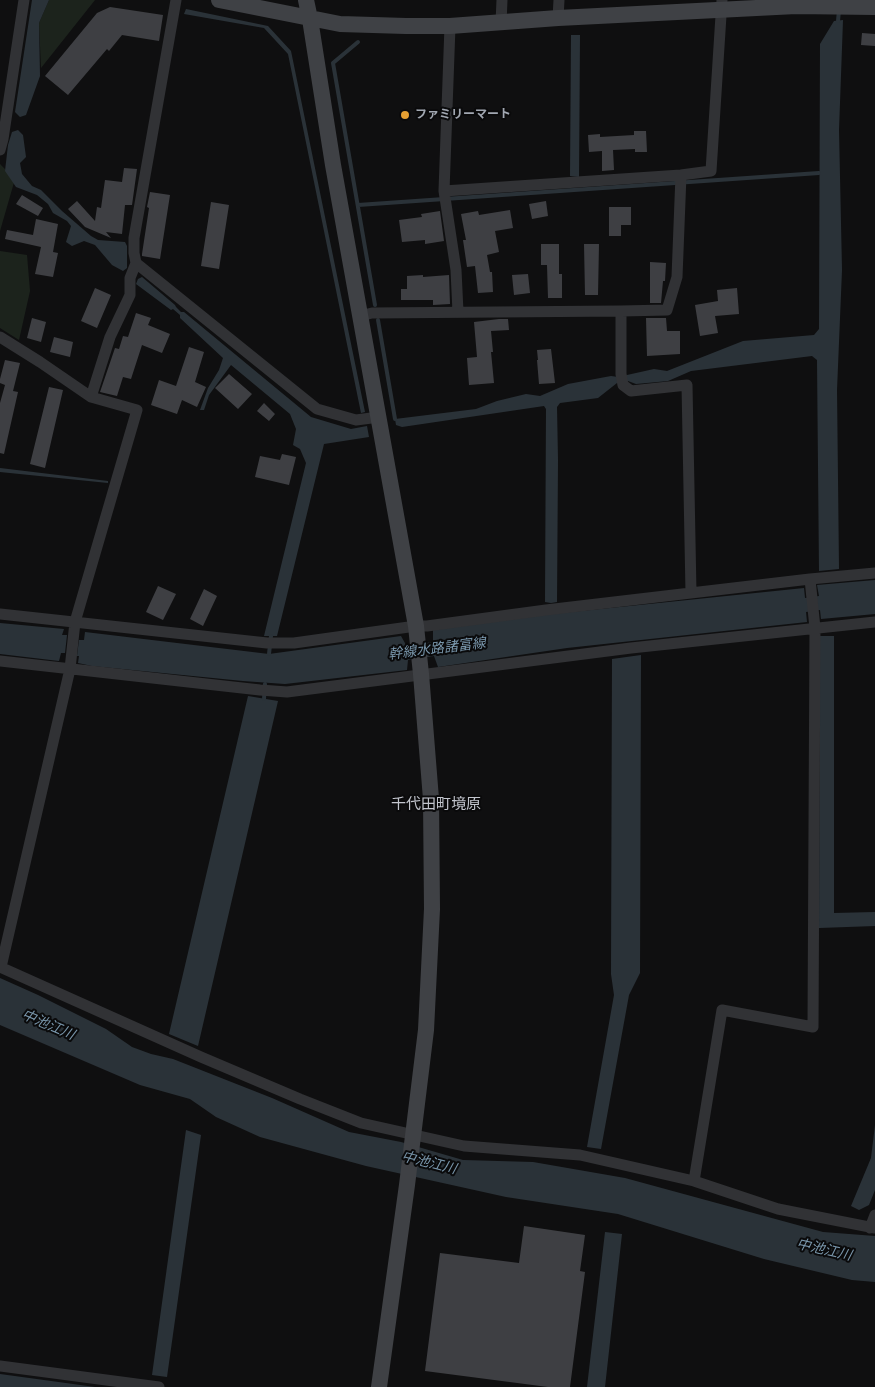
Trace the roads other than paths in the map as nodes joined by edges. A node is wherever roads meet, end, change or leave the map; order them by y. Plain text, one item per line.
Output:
1 (24, 0) edge
2 (176, 0) edge
3 (220, 0) edge
4 (306, 0) edge
5 (502, 0) edge
6 (559, 0) edge
7 (722, 5) edge
8 (875, 7) edge
9 (558, 18) junction
10 (310, 19) junction
11 (501, 23) junction
12 (450, 26) junction
13 (0, 150) edge
14 (681, 175) junction
15 (445, 197) junction
16 (136, 263) junction
17 (458, 312) junction
18 (620, 312) junction
19 (360, 316) junction
20 (0, 337) edge
21 (91, 397) junction
22 (379, 417) junction
23 (875, 573) edge
24 (810, 579) junction
25 (691, 594) junction
26 (0, 614) edge
27 (875, 622) edge
28 (75, 627) junction
29 (815, 628) junction
30 (417, 634) junction
31 (0, 661) edge
32 (71, 664) junction
33 (421, 667) junction
34 (0, 967) edge
35 (414, 1135) junction
36 (694, 1181) junction
37 (875, 1215) edge
38 (872, 1228) edge
39 (0, 1366) edge
40 (159, 1387) edge
41 (380, 1387) edge

1 - 13 street
2 - 16 street
3 - 10 street
4 - 10 street
5 - 11 street
6 - 9 street
7 - 8 street
7 - 9 street
7 - 14 street
9 - 11 street
10 - 12 street
10 - 19 street
11 - 12 street
12 - 15 street
14 - 15 street
14 - 18 street
15 - 17 street
16 - 21 street
16 - 22 street
17 - 18 street
17 - 19 street
18 - 25 street
19 - 22 street
20 - 21 street
21 - 28 street
22 - 30 street
23 - 24 street
24 - 25 street
24 - 29 street
25 - 30 street
26 - 28 street
27 - 29 street
28 - 30 street
28 - 32 street
29 - 33 street
29 - 36 street
30 - 33 street
31 - 32 street
32 - 33 street
32 - 34 street
33 - 35 street
34 - 35 street
35 - 36 street
35 - 41 street
36 - 38 street
37 - 38 street
39 - 40 street

